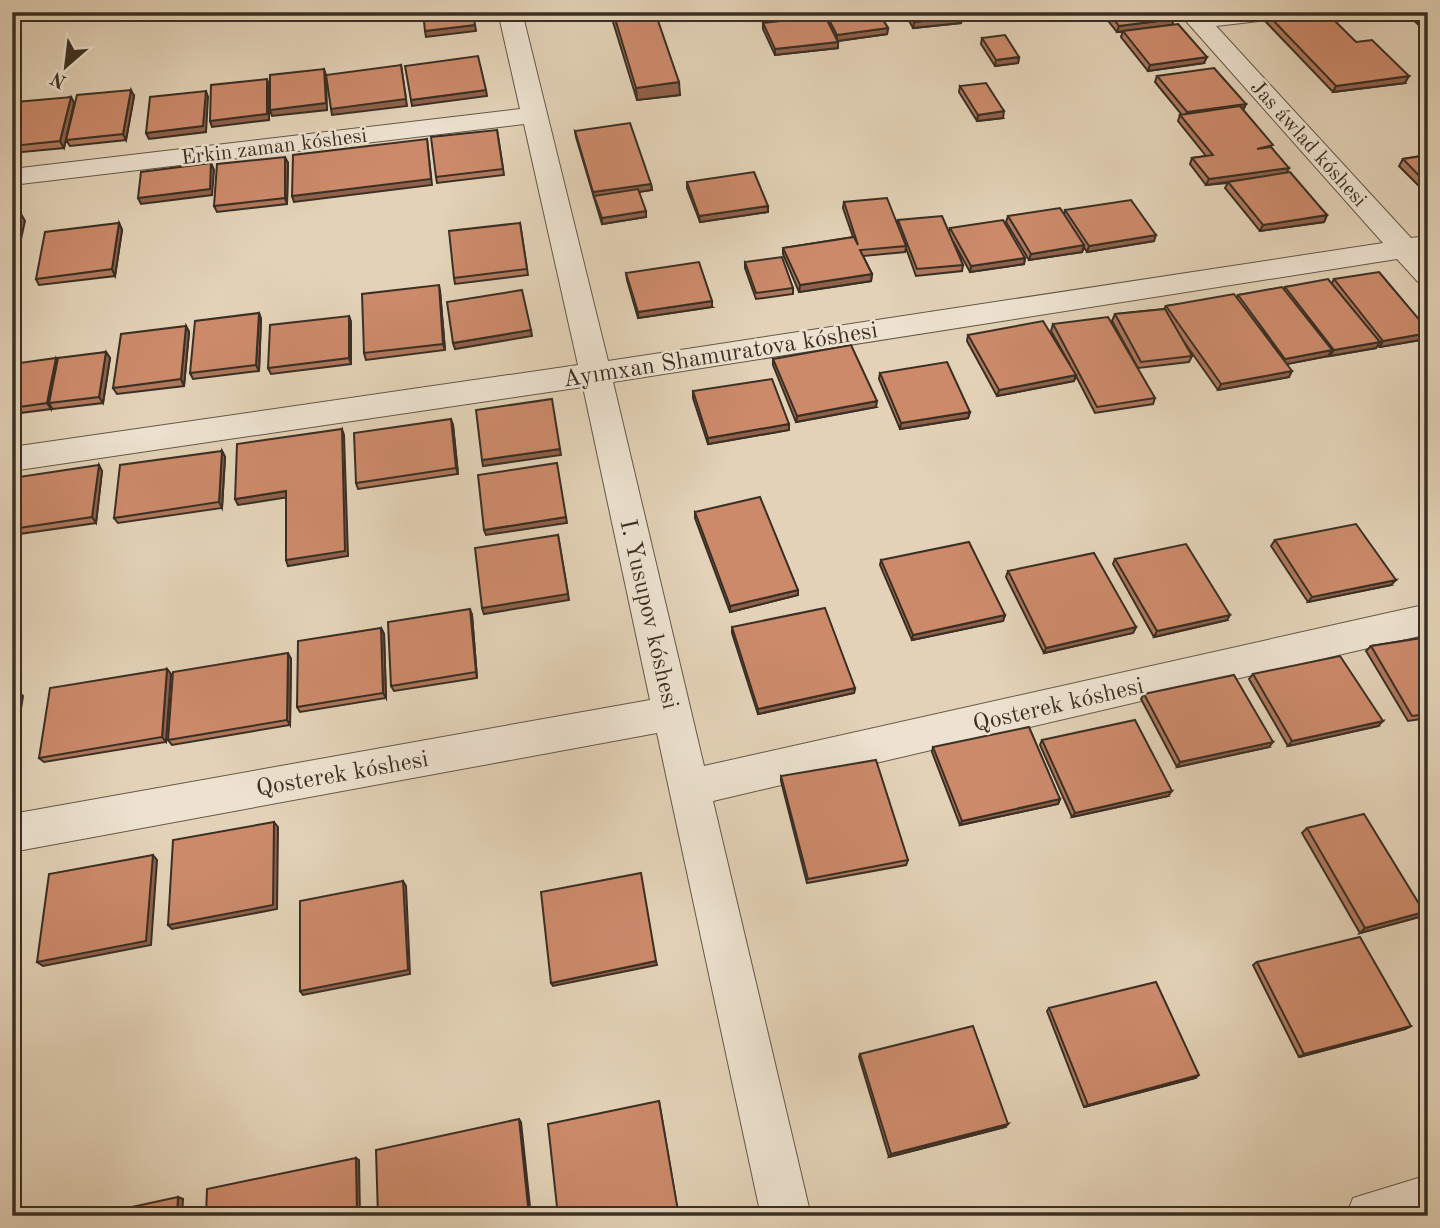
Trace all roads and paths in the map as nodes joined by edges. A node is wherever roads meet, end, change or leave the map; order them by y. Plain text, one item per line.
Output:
1 (510, 12) edge
2 (1277, 12) edge
3 (1194, 17) edge
4 (535, 115) junction
5 (12, 177) edge
6 (1417, 247) edge
7 (1428, 275) edge
8 (595, 374) junction
9 (12, 458) edge
10 (1428, 620) edge
11 (672, 713) junction
12 (689, 788) junction
13 (12, 833) edge
14 (1428, 1200) edge
15 (786, 1216) edge
16 (1371, 1216) edge

1 - 4 street, I. Yusupov kóshesi
2 - 3 street
3 - 6 street, Jas áwlad kóshesi
4 - 5 street, Erkin zaman kóshesi
4 - 8 street, I. Yusupov kóshesi
6 - 7 street, Jas áwlad kóshesi
6 - 8 street, Ayımxan Shamuratova kóshesi
8 - 9 street, Ayımxan Shamuratova kóshesi
8 - 11 street, I. Yusupov kóshesi
10 - 12 street, Qosterek kóshesi
11 - 12 street, I. Yusupov kóshesi
11 - 13 street, Qosterek kóshesi
12 - 15 street, I. Yusupov kóshesi
14 - 16 street

